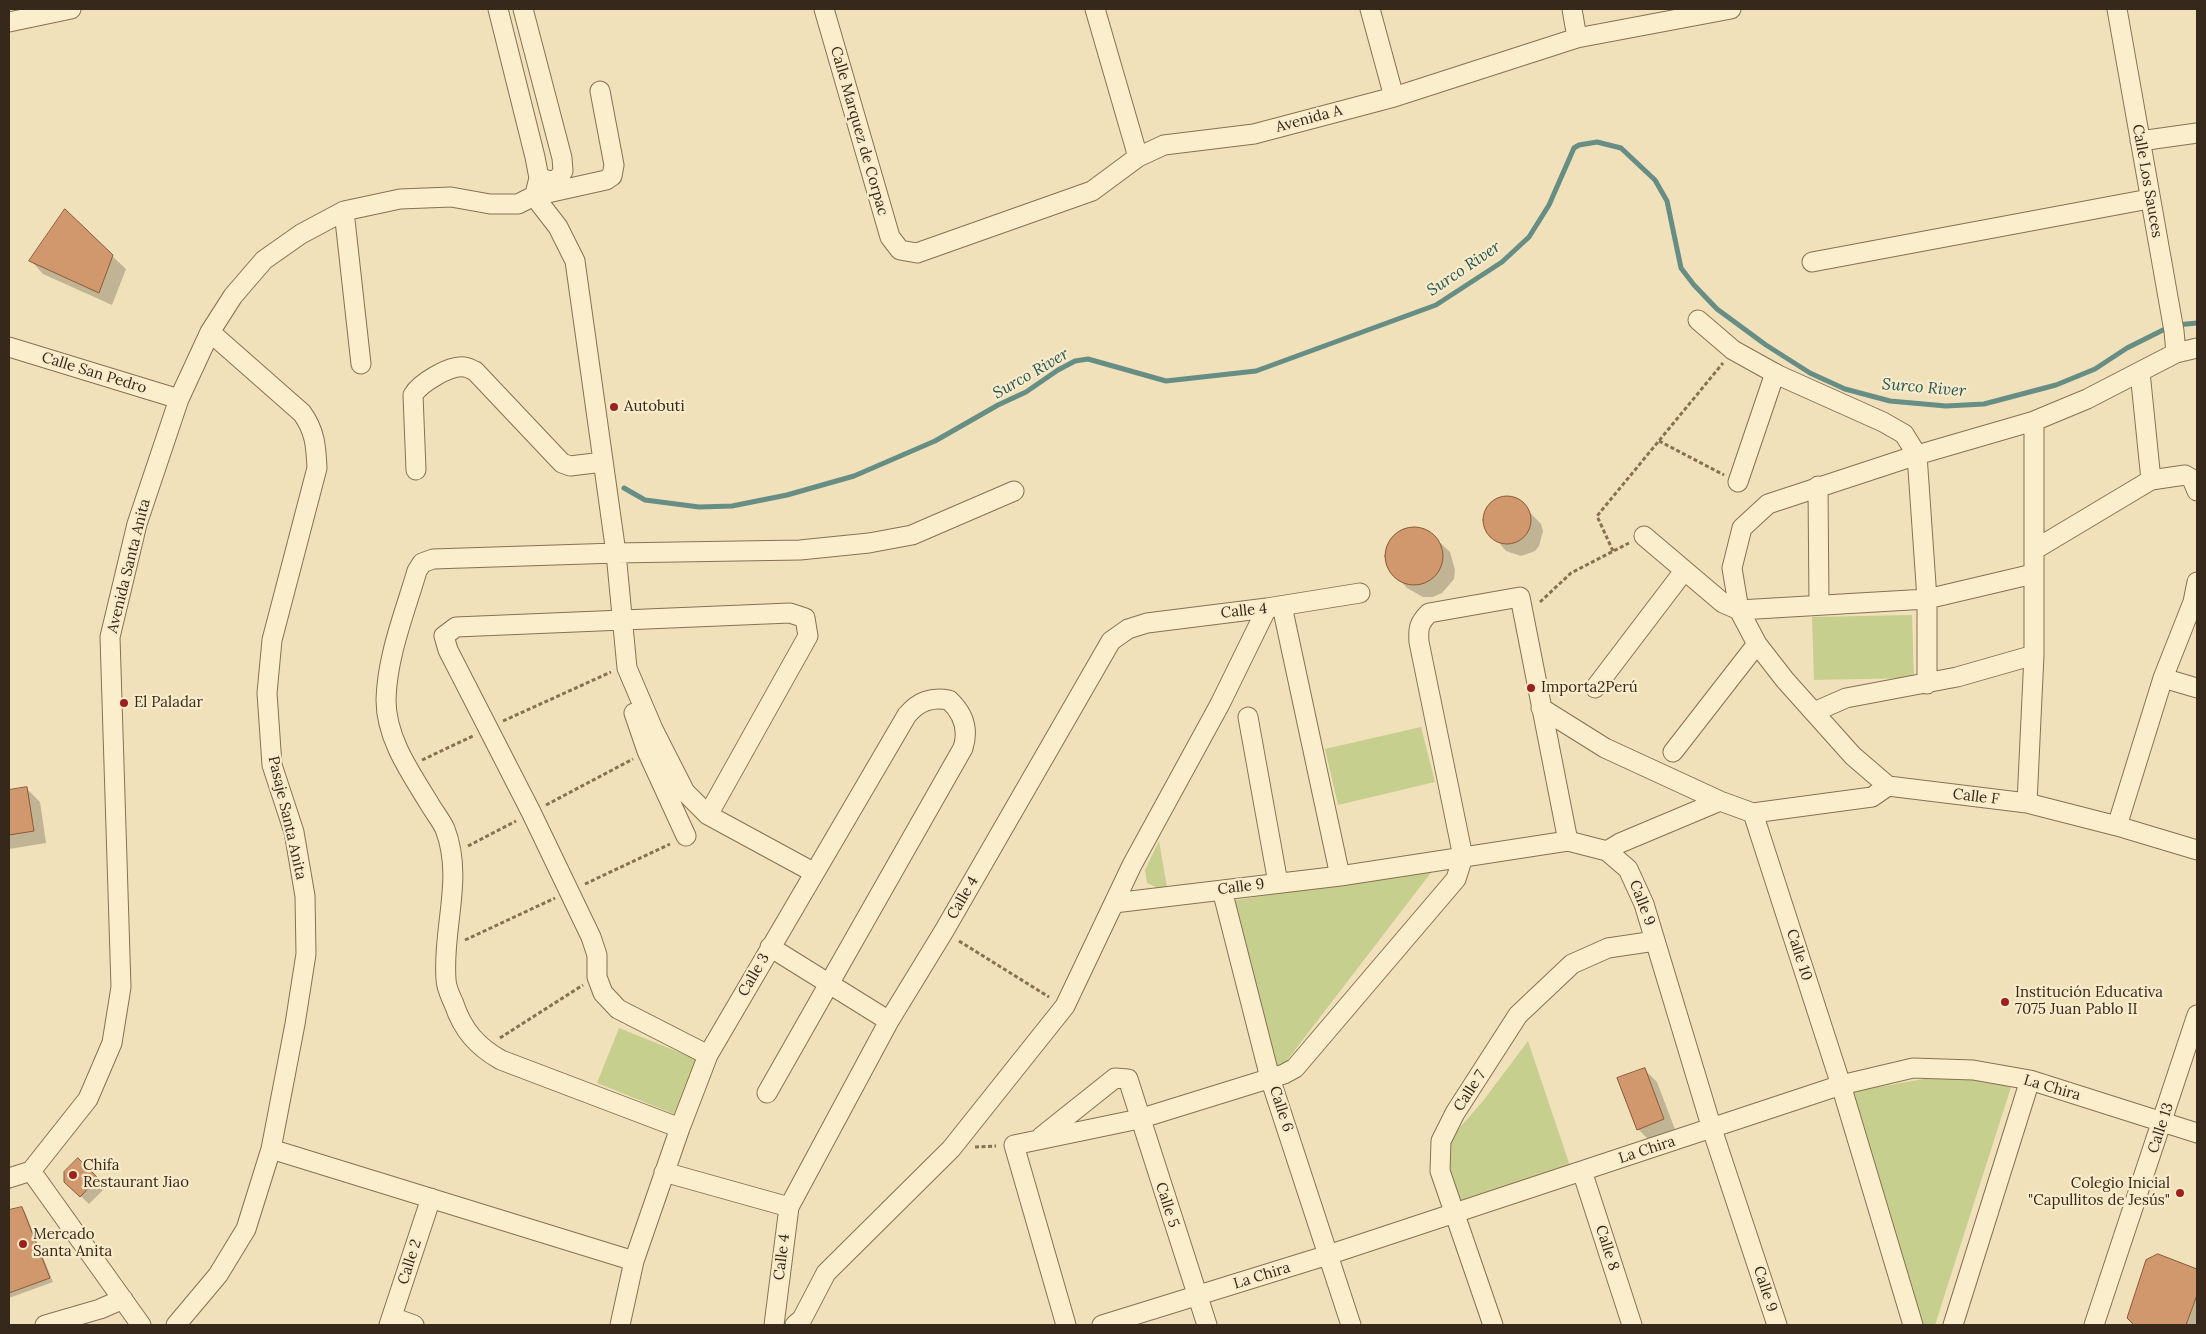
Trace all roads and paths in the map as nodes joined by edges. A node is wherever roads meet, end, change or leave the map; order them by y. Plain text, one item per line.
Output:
1 (70, 9) edge
2 (498, 9) edge
3 (523, 9) edge
4 (824, 9) edge
5 (1095, 9) edge
6 (1370, 9) edge
7 (1572, 9) edge
8 (1731, 9) edge
9 (2117, 9) edge
10 (9, 22) edge
11 (1577, 38) junction
12 (600, 91) dead end
13 (1394, 97) junction
14 (2197, 133) edge
15 (2140, 141) junction
16 (1138, 157) junction
17 (536, 187) junction
18 (2149, 198) junction
19 (344, 211) junction
20 (900, 250) joint
21 (1812, 262) dead end
22 (1698, 320) dead end
23 (210, 332) junction
24 (9, 347) edge
25 (2197, 348) edge
26 (1733, 350) junction
27 (2176, 353) junction
28 (362, 364) dead end
29 (2140, 372) junction
30 (1775, 373) junction
31 (179, 399) junction
32 (2034, 421) junction
33 (1658, 441) junction
34 (1917, 455) junction
35 (603, 462) junction
36 (416, 470) dead end
37 (2151, 480) junction
38 (1738, 482) joint
39 (1818, 486) junction
40 (2197, 486) edge
41 (1014, 491) dead end
42 (2197, 491) edge
43 (1644, 536) joint
44 (2034, 550) junction
45 (1613, 551) junction
46 (616, 553) junction
47 (1684, 571) junction
48 (2033, 574) junction
49 (2197, 582) edge
50 (1360, 593) dead end
51 (1926, 600) junction
52 (1819, 605) junction
53 (1275, 607) junction
54 (1739, 610) junction
55 (623, 620) junction
56 (1524, 620) junction
57 (1757, 644) junction
58 (2034, 655) junction
59 (626, 668) junction
60 (2163, 678) junction
61 (1927, 684) junction
62 (1595, 688) dead end
63 (2197, 688) edge
64 (1541, 708) junction
65 (1814, 712) junction
66 (1248, 717) dead end
67 (488, 728) junction
68 (647, 751) junction
69 (1674, 752) dead end
70 (406, 768) junction
71 (1888, 786) junction
72 (1720, 801) junction
73 (2027, 803) junction
74 (531, 812) junction
75 (1753, 813) junction
76 (708, 815) junction
77 (2117, 826) junction
78 (686, 836) dead end
79 (1568, 841) junction
80 (2197, 850) edge
81 (1607, 851) junction
82 (452, 855) junction
83 (1463, 857) junction
84 (813, 872) junction
85 (1340, 876) junction
86 (1278, 882) junction
87 (1222, 890) junction
88 (1114, 903) junction
89 (944, 931) junction
90 (1655, 941) junction
91 (770, 947) junction
92 (597, 977) junction
93 (829, 985) junction
94 (1065, 1006) junction
95 (2197, 1015) edge
96 (889, 1021) junction
97 (482, 1049) junction
98 (708, 1055) junction
99 (1270, 1078) junction
100 (2030, 1080) junction
101 (1842, 1085) junction
102 (767, 1094) dead end
103 (1139, 1119) junction
104 (2163, 1122) junction
105 (680, 1128) junction
106 (1712, 1129) junction
107 (2197, 1133) edge
108 (1038, 1140) junction
109 (1014, 1145) junction
110 (271, 1149) junction
111 (951, 1149) junction
112 (31, 1171) junction
113 (1582, 1171) junction
114 (664, 1172) junction
115 (9, 1178) edge
116 (432, 1198) junction
117 (789, 1207) junction
118 (1456, 1214) junction
119 (1328, 1255) junction
120 (634, 1261) junction
121 (1197, 1296) junction
122 (123, 1299) junction
123 (390, 1321) edge
124 (46, 1325) edge
125 (141, 1325) edge
126 (176, 1325) edge
127 (414, 1325) edge
128 (620, 1325) edge
129 (774, 1325) edge
130 (796, 1325) edge
131 (1066, 1325) edge
132 (1102, 1325) edge
133 (1207, 1325) edge
134 (1351, 1325) edge
135 (1493, 1325) edge
136 (1632, 1325) edge
137 (1777, 1325) edge
138 (1912, 1325) edge
139 (1953, 1325) edge
140 (2094, 1325) edge

1 - 10 street
2 - 17 street
3 - 17 street
4 - 20 street, Calle Marquez de Corpac
5 - 16 street
6 - 13 street
7 - 11 street
8 - 11 street, Avenida A
9 - 15 street, Calle Los Sauces
11 - 13 street, Avenida A
12 - 17 street
13 - 16 street, Avenida A
14 - 15 street
15 - 18 street, Calle Los Sauces
16 - 20 street, Avenida A
17 - 19 street, Avenida Santa Anita
17 - 35 street
18 - 21 street
18 - 27 street, Calle Los Sauces
19 - 23 street, Avenida Santa Anita
19 - 28 street
22 - 26 street
23 - 31 street, Avenida Santa Anita
23 - 110 street, Pasaje Santa Anita
24 - 31 street, Calle San Pedro
25 - 27 street
26 - 30 street
26 - 33 path
27 - 29 street
29 - 32 street
29 - 37 street
30 - 34 street
30 - 38 street
31 - 112 street, Avenida Santa Anita
32 - 34 street
32 - 44 street
33 - 38 path
33 - 45 path
34 - 39 street
34 - 51 street
35 - 36 street
35 - 46 street
37 - 40 street
37 - 44 street
39 - 52 street
39 - 54 street
40 - 42 street
41 - 46 street
43 - 45 path
43 - 47 street
44 - 48 street
45 - 56 path
46 - 55 street
46 - 70 street
47 - 54 street
47 - 62 street
48 - 51 street
48 - 58 street
49 - 60 street
50 - 53 street, Calle 4
51 - 52 street
51 - 61 street
52 - 54 street
53 - 85 street
53 - 88 street
53 - 89 street, Calle 4
54 - 57 street
55 - 59 street
55 - 67 street
55 - 76 street
56 - 64 street
56 - 83 street
57 - 65 street
57 - 69 street
58 - 61 street
58 - 73 street
59 - 67 path
59 - 68 street
59 - 76 street
60 - 63 street
60 - 77 street
61 - 65 street
64 - 72 street
64 - 79 street
65 - 71 street
66 - 86 street
67 - 70 path
67 - 74 street
68 - 74 path
68 - 78 street
70 - 82 street
71 - 73 street, Calle F
71 - 75 street
72 - 75 street
72 - 81 street
73 - 77 street, Calle F
74 - 82 path
74 - 92 street
75 - 101 street, Calle 10
76 - 84 street
77 - 80 street, Calle F
79 - 81 street, Calle 9
79 - 83 street, Calle 9
81 - 90 street, Calle 9
82 - 97 street
83 - 85 street, Calle 9
83 - 99 street
84 - 91 street, Calle 3
84 - 93 street, Calle 3
85 - 86 street, Calle 9
86 - 87 street, Calle 9
87 - 88 street, Calle 9
87 - 99 street, Calle 6
88 - 94 street
89 - 94 path
89 - 96 street, Calle 4
90 - 106 street, Calle 9
90 - 118 street, Calle 7
91 - 93 street
91 - 98 street, Calle 3
92 - 97 path
92 - 98 street
93 - 96 street
93 - 102 street
94 - 111 street
95 - 104 street, Calle 13
96 - 117 street, Calle 4
97 - 105 street
98 - 105 street, Calle 3
99 - 103 street
99 - 119 street, Calle 6
100 - 101 street, La Chira
100 - 104 street, La Chira
100 - 139 street
101 - 106 street, La Chira
101 - 138 street, Calle 10
103 - 108 street
103 - 108 street, Calle 5
103 - 121 street, Calle 5
104 - 107 street, La Chira
104 - 140 street, Calle 13
105 - 114 street, Calle 3
106 - 113 street, La Chira
106 - 137 street, Calle 9
108 - 109 street
109 - 111 path
109 - 131 street
110 - 116 street
110 - 126 street, Pasaje Santa Anita
111 - 130 street
112 - 115 street
112 - 122 street
113 - 118 street, La Chira
113 - 136 street, Calle 8
114 - 117 street
114 - 120 street, Calle 3
116 - 120 street
116 - 123 street, Calle 2
117 - 129 street, Calle 4
118 - 119 street, La Chira
118 - 135 street, Calle 7
119 - 121 street, La Chira
119 - 134 street, Calle 6
120 - 128 street, Calle 3
121 - 132 street, La Chira
121 - 133 street, Calle 5
122 - 124 street
122 - 125 street
123 - 127 street

